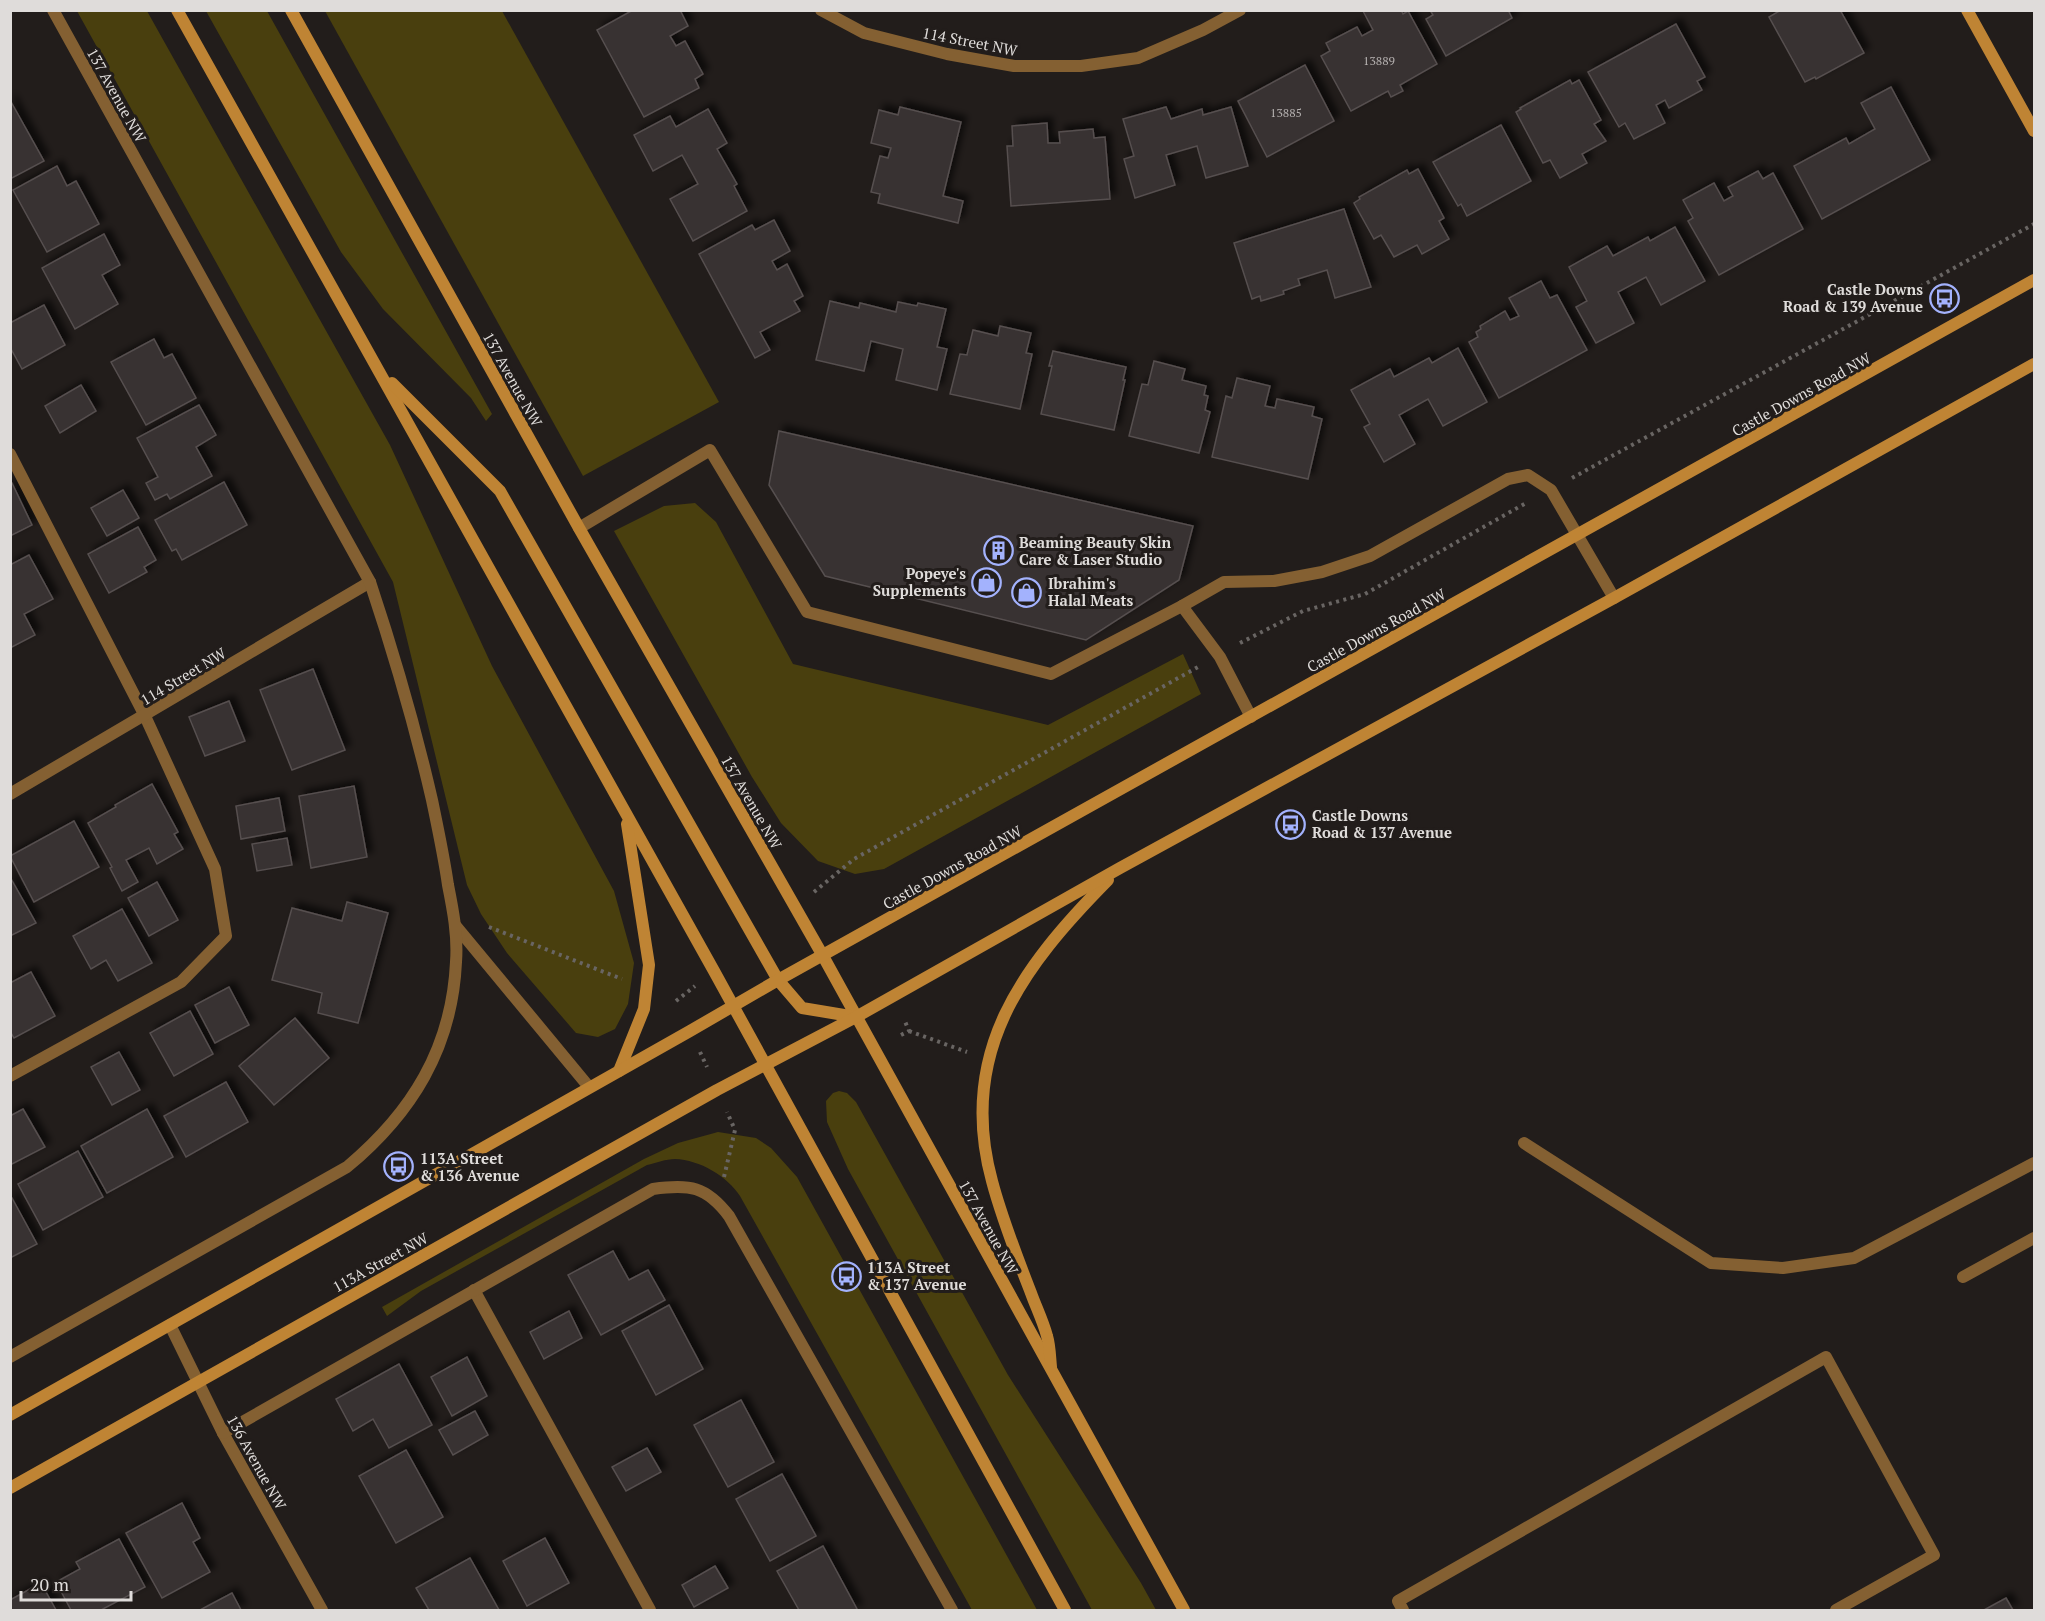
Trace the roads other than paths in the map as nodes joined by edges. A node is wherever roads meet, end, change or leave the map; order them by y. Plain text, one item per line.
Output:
1 (53, 10) edge
2 (177, 10) edge
3 (291, 10) edge
4 (821, 10) edge
5 (1240, 10) edge
6 (1967, 10) edge
7 (2034, 131) edge
8 (2034, 280) edge
9 (2034, 364) edge
10 (381, 372) junction
11 (10, 454) edge
12 (579, 528) junction
13 (1578, 535) junction
14 (370, 582) junction
15 (1614, 598) junction
16 (1182, 606) junction
17 (145, 716) junction
18 (1251, 717) junction
19 (10, 794) edge
20 (626, 814) junction
21 (1120, 868) junction
22 (455, 925) junction
23 (823, 956) junction
24 (778, 980) junction
25 (732, 1006) junction
26 (856, 1017) junction
27 (765, 1065) junction
28 (619, 1071) junction
29 (10, 1076) edge
30 (589, 1088) junction
31 (1524, 1143) dead end
32 (2034, 1164) edge
33 (2034, 1238) edge
34 (1963, 1277) dead end
35 (474, 1290) junction
36 (170, 1325) junction
37 (10, 1357) edge
38 (1052, 1374) junction
39 (197, 1382) junction
40 (10, 1415) edge
41 (223, 1433) junction
42 (10, 1488) edge
43 (320, 1610) edge
44 (650, 1611) edge
45 (952, 1611) edge
46 (1065, 1611) edge
47 (1184, 1611) edge
48 (1403, 1611) edge
49 (1836, 1611) edge

1 - 14 street, 137 Avenue NW
2 - 10 main road
3 - 12 main road, 137 Avenue NW
4 - 5 street, 114 Street NW
6 - 7 main road
8 - 13 main road, Castle Downs Road NW
9 - 15 main road
10 - 20 main road
10 - 24 main road
11 - 17 street
12 - 16 street
12 - 23 main road, 137 Avenue NW
13 - 15 street
13 - 16 street
13 - 18 main road, Castle Downs Road NW
14 - 17 street, 114 Street NW
14 - 22 street, 137 Avenue NW
15 - 21 main road
16 - 18 street
17 - 19 street, 114 Street NW
17 - 29 street
18 - 23 main road, Castle Downs Road NW
20 - 25 main road
20 - 28 main road
21 - 26 main road
21 - 38 main road
22 - 30 street
22 - 37 street
23 - 24 main road, Castle Downs Road NW
23 - 26 main road, 137 Avenue NW
24 - 25 main road, Castle Downs Road NW
24 - 26 main road
25 - 27 main road
25 - 28 main road
26 - 27 main road
26 - 38 main road, 137 Avenue NW
27 - 39 main road, 113A Street NW
27 - 46 main road
28 - 30 main road
30 - 36 main road
31 - 32 street
33 - 34 street
35 - 41 street
35 - 44 street
35 - 45 street
36 - 39 street, 136 Avenue NW
36 - 40 main road
38 - 47 main road, 137 Avenue NW
39 - 41 street, 136 Avenue NW
39 - 42 main road, 113A Street NW
41 - 43 street, 136 Avenue NW
48 - 49 street

